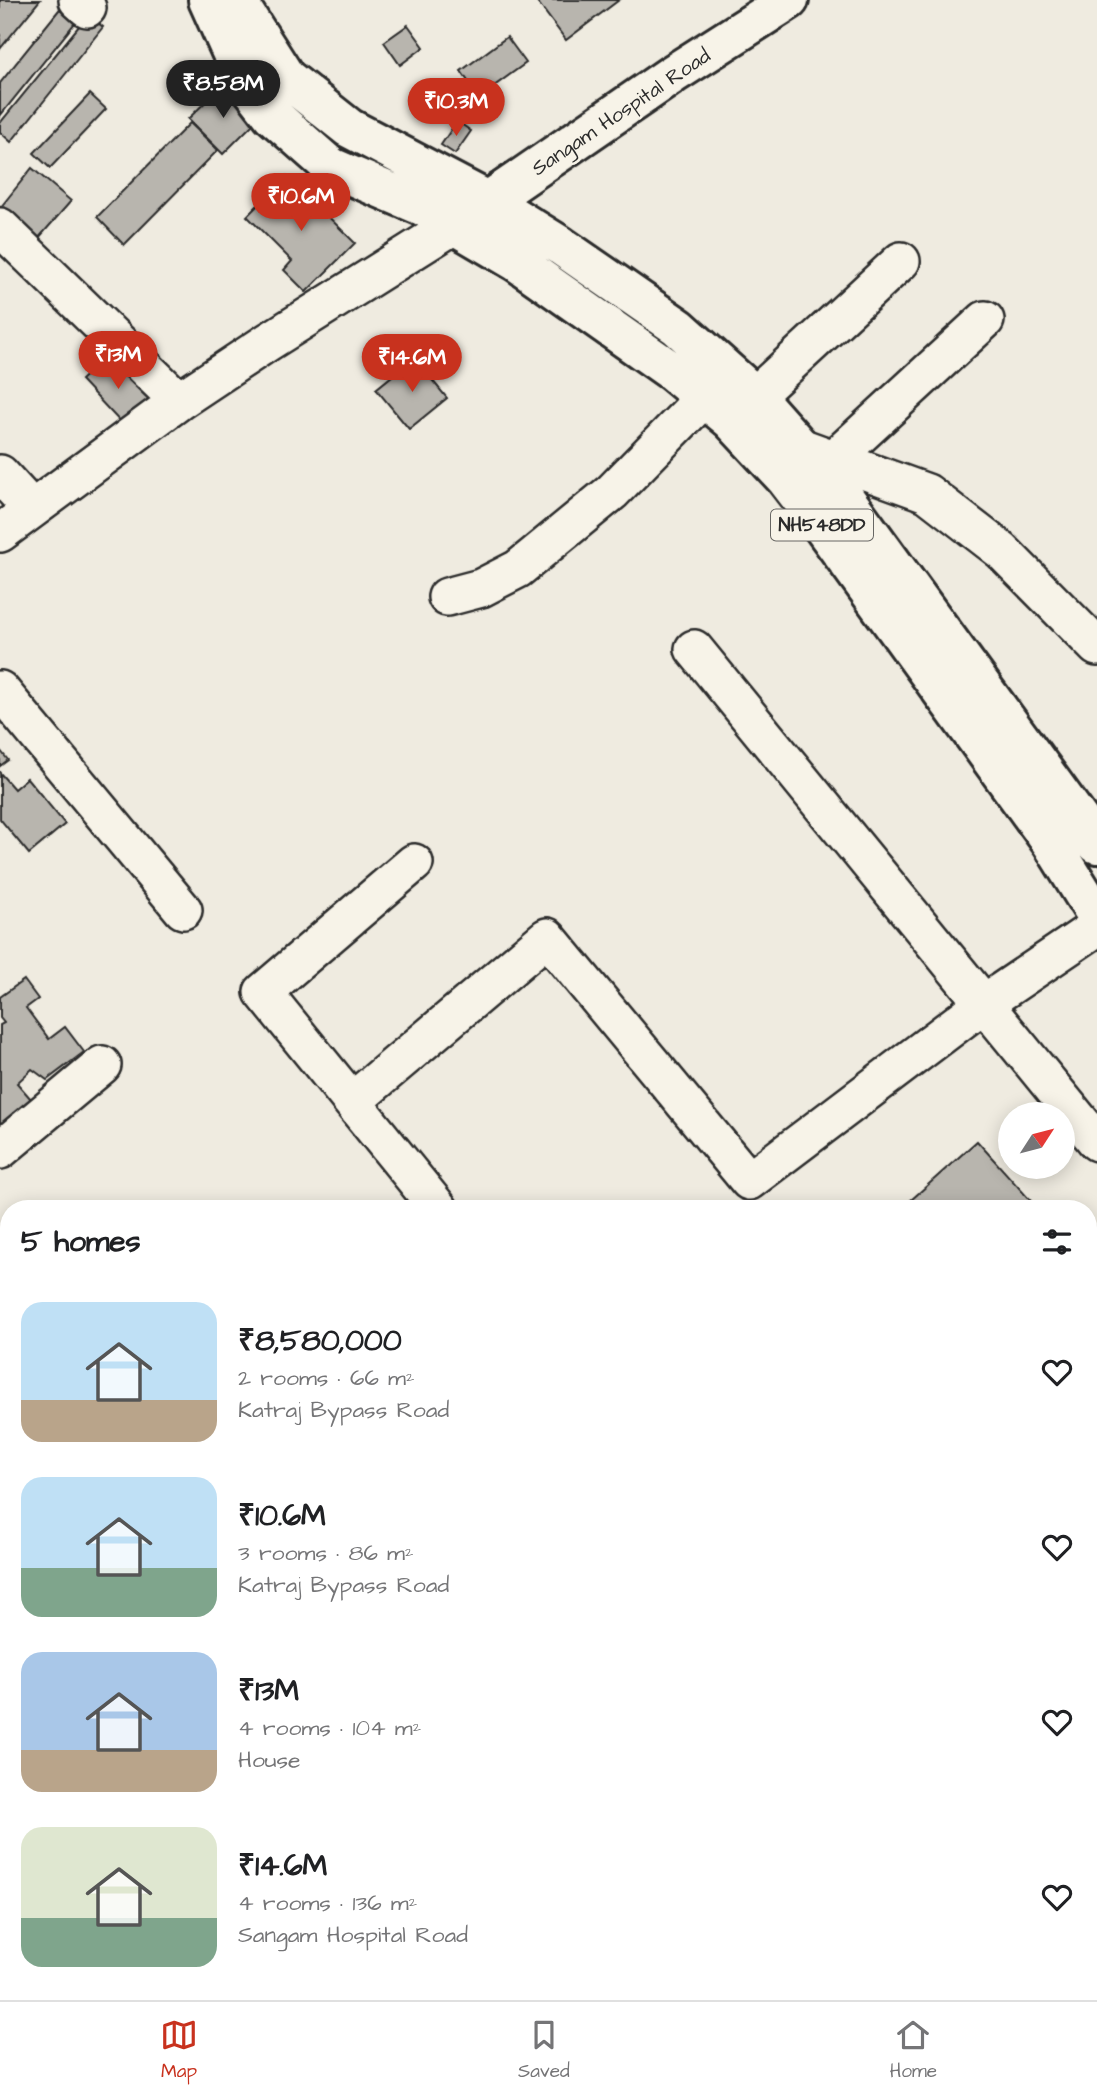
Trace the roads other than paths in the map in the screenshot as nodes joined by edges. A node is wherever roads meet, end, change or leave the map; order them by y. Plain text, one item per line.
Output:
1 (208, 0) edge
2 (238, 0) edge
3 (789, 0) edge
4 (490, 202) junction
5 (454, 225) junction
6 (0, 227) edge
7 (901, 261) dead end
8 (985, 320) dead end
9 (755, 396) junction
10 (704, 398) junction
11 (179, 401) junction
12 (796, 448) junction
13 (0, 474) edge
14 (32, 509) junction
15 (0, 533) edge
16 (447, 597) dead end
17 (1097, 647) edge
18 (694, 649) dead end
19 (0, 690) edge
20 (1097, 844) edge
21 (414, 863) dead end
22 (183, 910) dead end
23 (1097, 916) edge
24 (1097, 927) edge
25 (983, 1004) junction
26 (102, 1065) dead end
27 (353, 1101) junction
28 (1097, 1142) edge
29 (0, 1150) edge
30 (432, 1200) edge

1 - 5 main road, NH548DD
2 - 4 main road, NH548DD
3 - 4 main road, Sangam Hospital Road
4 - 5 main road, Sangam Hospital Road
4 - 9 main road, NH548DD
5 - 10 main road, NH548DD
5 - 11 street
6 - 11 street
7 - 9 street
8 - 12 street
9 - 12 main road, NH548DD
10 - 12 main road, NH548DD
10 - 16 street
11 - 14 street
12 - 17 street
12 - 20 main road, NH548DD
12 - 23 main road, NH548DD
13 - 14 street
14 - 15 street
18 - 25 street
19 - 22 street
21 - 27 street
24 - 25 street
25 - 27 street
25 - 28 street
26 - 29 street
27 - 30 street

